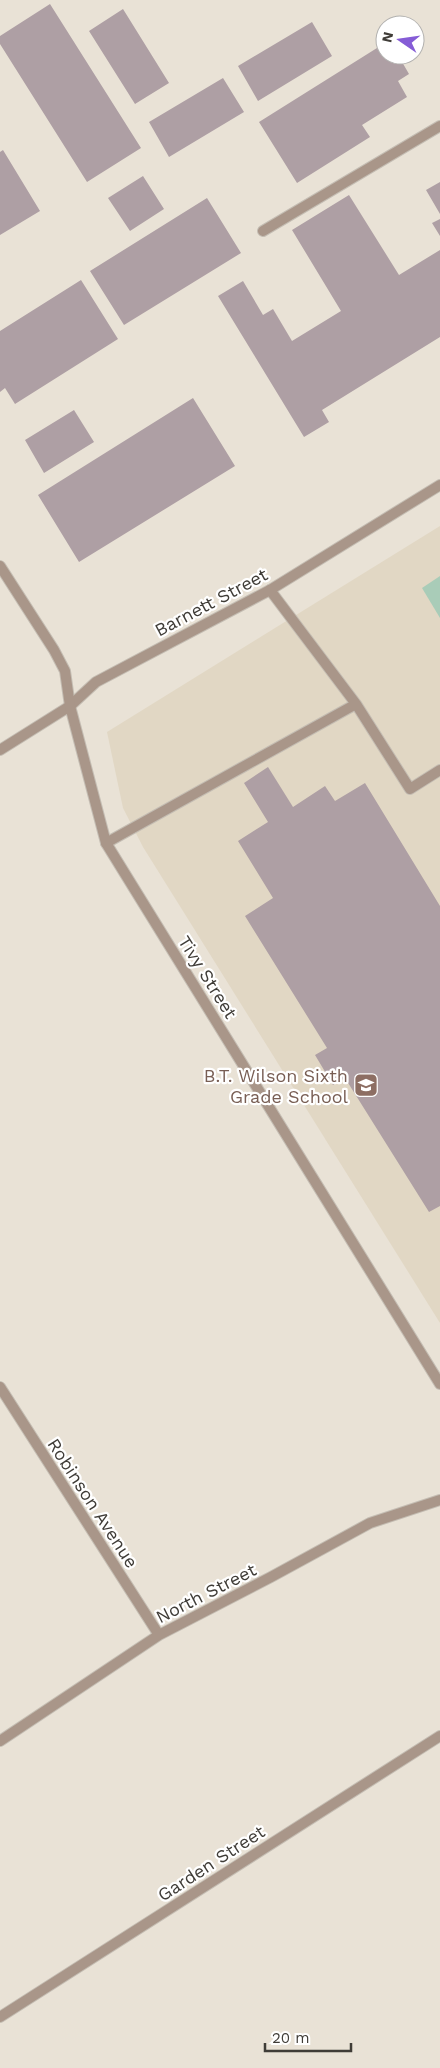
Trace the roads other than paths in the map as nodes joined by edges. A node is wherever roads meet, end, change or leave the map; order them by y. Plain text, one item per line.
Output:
1 (440, 126) edge
2 (263, 231) dead end
3 (440, 486) edge
4 (0, 566) edge
5 (270, 590) junction
6 (356, 704) junction
7 (70, 706) junction
8 (0, 750) edge
9 (440, 770) edge
10 (106, 843) junction
11 (440, 1384) edge
12 (0, 1387) edge
13 (440, 1500) edge
14 (159, 1635) junction
15 (440, 1736) edge
16 (0, 1741) edge
17 (0, 2017) edge

1 - 2 street
3 - 5 street, Barnett Street
4 - 7 street, Tivy Street
5 - 6 street
5 - 7 street, Barnett Street
6 - 9 street
6 - 10 street
7 - 8 street, Barnett Street
7 - 10 street, Tivy Street
10 - 11 street, Tivy Street
12 - 14 street, Robinson Avenue
13 - 14 street, North Street
14 - 16 street, North Street
15 - 17 street, Garden Street

